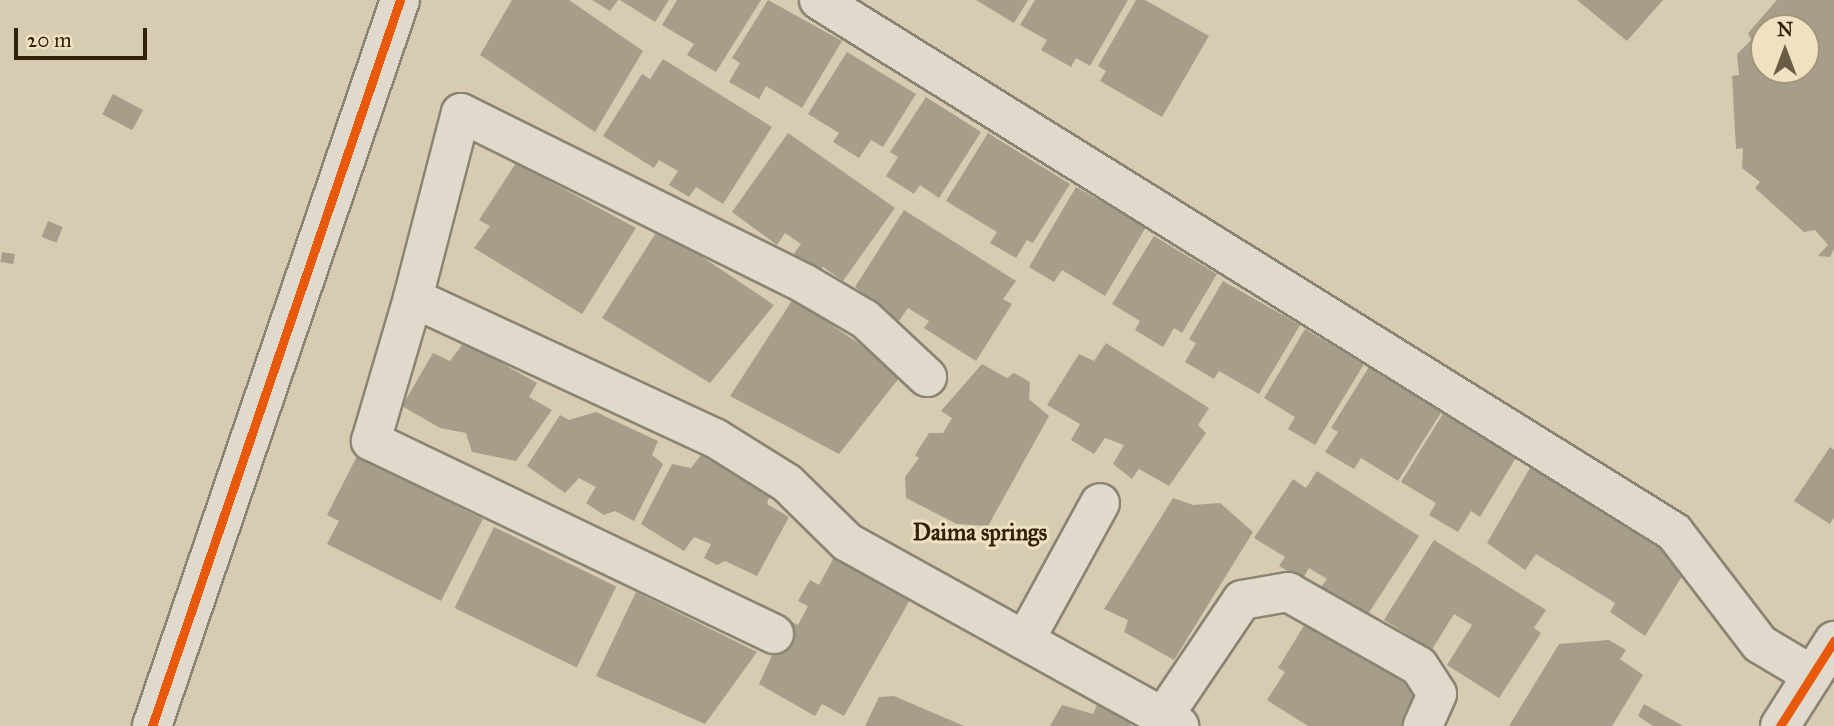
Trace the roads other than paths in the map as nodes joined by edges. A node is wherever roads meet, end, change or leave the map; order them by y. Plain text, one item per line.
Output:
1 (400, 0) edge
2 (820, 0) edge
3 (413, 298) junction
4 (927, 377) dead end
5 (1100, 503) dead end
6 (774, 634) dead end
7 (1025, 640) junction
8 (1834, 641) edge
9 (1812, 675) junction
10 (1171, 722) edge
11 (152, 726) edge
12 (1423, 726) edge
13 (1780, 726) edge

1 - 11 street
2 - 9 street
3 - 4 street
3 - 6 street
3 - 7 street
5 - 7 street
7 - 10 street
8 - 9 street
9 - 13 street
10 - 12 street

